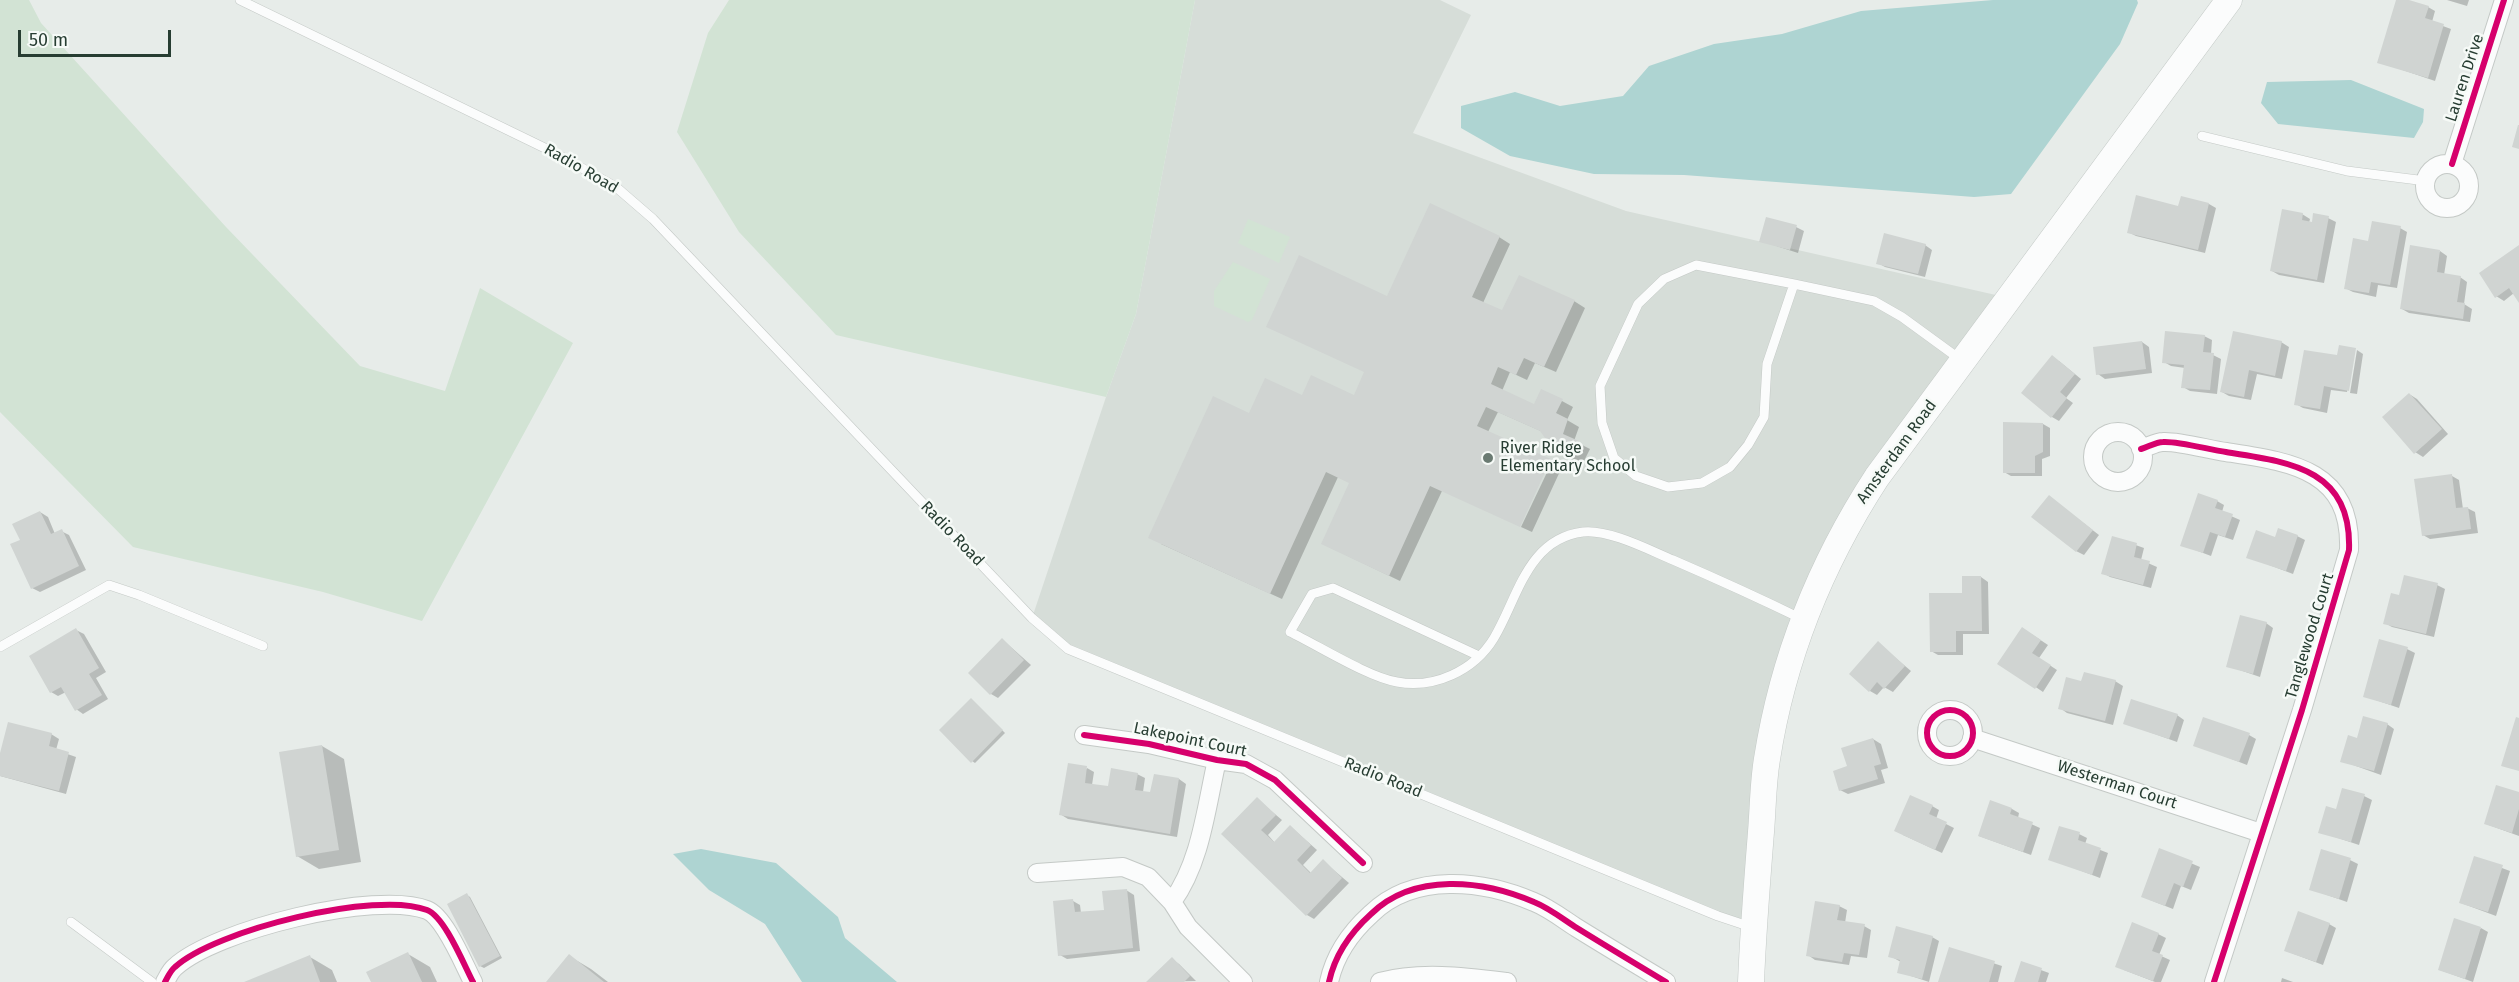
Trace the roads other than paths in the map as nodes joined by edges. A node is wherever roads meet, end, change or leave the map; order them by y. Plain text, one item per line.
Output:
1 (240, 0) edge
2 (2229, 0) edge
3 (2504, 0) edge
4 (2202, 136) dead end
5 (2452, 164) junction
6 (2426, 181) junction
7 (1794, 284) junction
8 (1963, 362) junction
9 (2141, 449) dead end
10 (1804, 620) junction
11 (263, 646) dead end
12 (0, 647) edge
13 (1479, 656) junction
14 (1084, 735) dead end
15 (1972, 738) dead end
16 (1217, 760) junction
17 (2261, 832) junction
18 (1363, 863) dead end
19 (1037, 873) dead end
20 (1172, 902) junction
21 (71, 922) dead end
22 (1754, 923) junction
23 (152, 982) edge
24 (165, 982) edge
25 (473, 982) edge
26 (1243, 982) edge
27 (1329, 982) edge
28 (1380, 982) edge
29 (1506, 982) edge
30 (1666, 982) edge
31 (1751, 982) edge
32 (2214, 982) edge

1 - 22 lane, Radio Road
2 - 8 main road, Amsterdam Road
3 - 5 street, Lauren Drive
4 - 6 lane
5 - 6 street
5 - 6 street
7 - 7 lane
7 - 8 lane
8 - 10 main road, Amsterdam Road
9 - 17 street, Tanglewood Court
10 - 13 lane
10 - 22 main road, Amsterdam Road
11 - 12 lane
13 - 13 lane
14 - 16 street, Lakepoint Court
15 - 17 street, Westerman Court
16 - 18 street, Lakepoint Court
16 - 20 street
17 - 32 street, Tanglewood Court
19 - 20 street
20 - 26 street
21 - 23 lane
22 - 31 main road, Amsterdam Road
24 - 25 street
27 - 30 street
28 - 29 street

